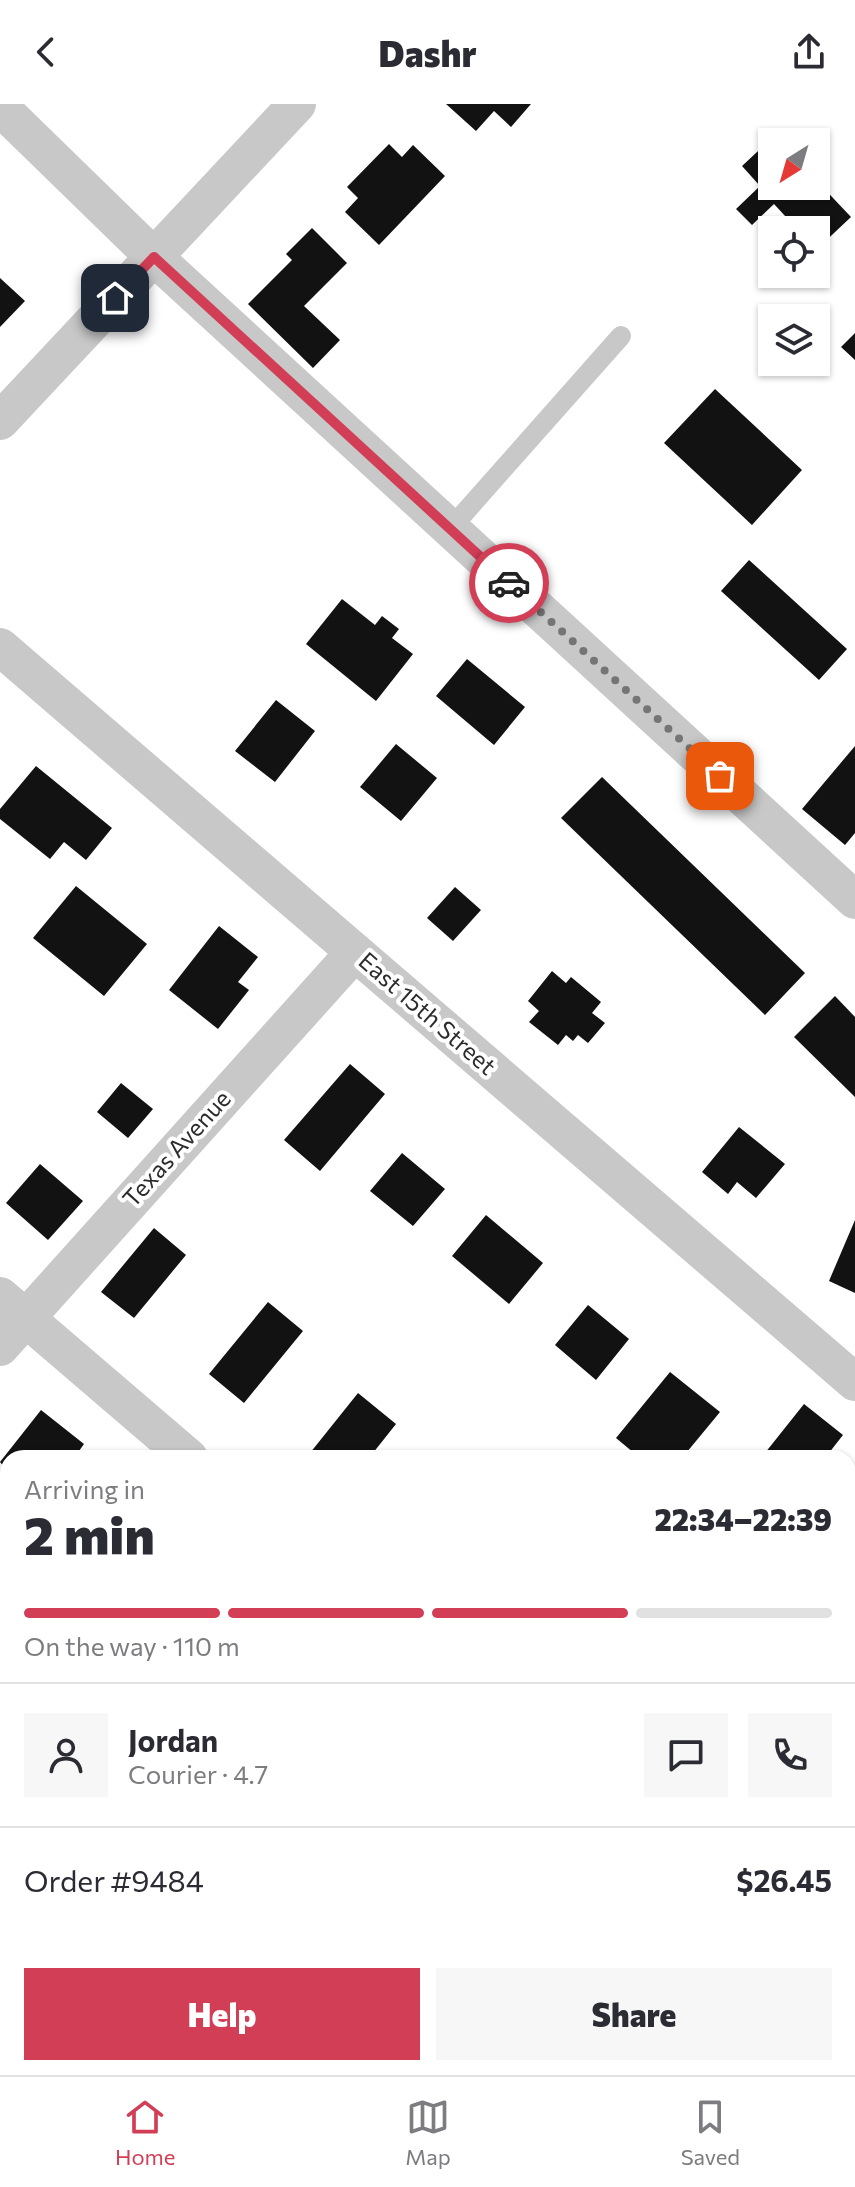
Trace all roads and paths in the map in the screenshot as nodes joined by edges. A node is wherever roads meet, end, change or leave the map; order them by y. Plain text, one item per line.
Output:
1 (297, 104) edge
2 (0, 107) edge
3 (154, 257) junction
4 (621, 336) dead end
5 (0, 421) edge
6 (450, 529) junction
7 (0, 647) edge
8 (855, 900) edge
9 (355, 952) junction
10 (13, 1307) edge
11 (0, 1347) edge
12 (855, 1382) edge
13 (180, 1450) edge

1 - 3 street
2 - 3 street
3 - 5 street
3 - 6 street
4 - 6 lane
6 - 8 street
7 - 9 street, East 15th Street
9 - 10 street, Texas Avenue
9 - 12 street, East 15th Street
10 - 11 street, Texas Avenue
10 - 13 street

